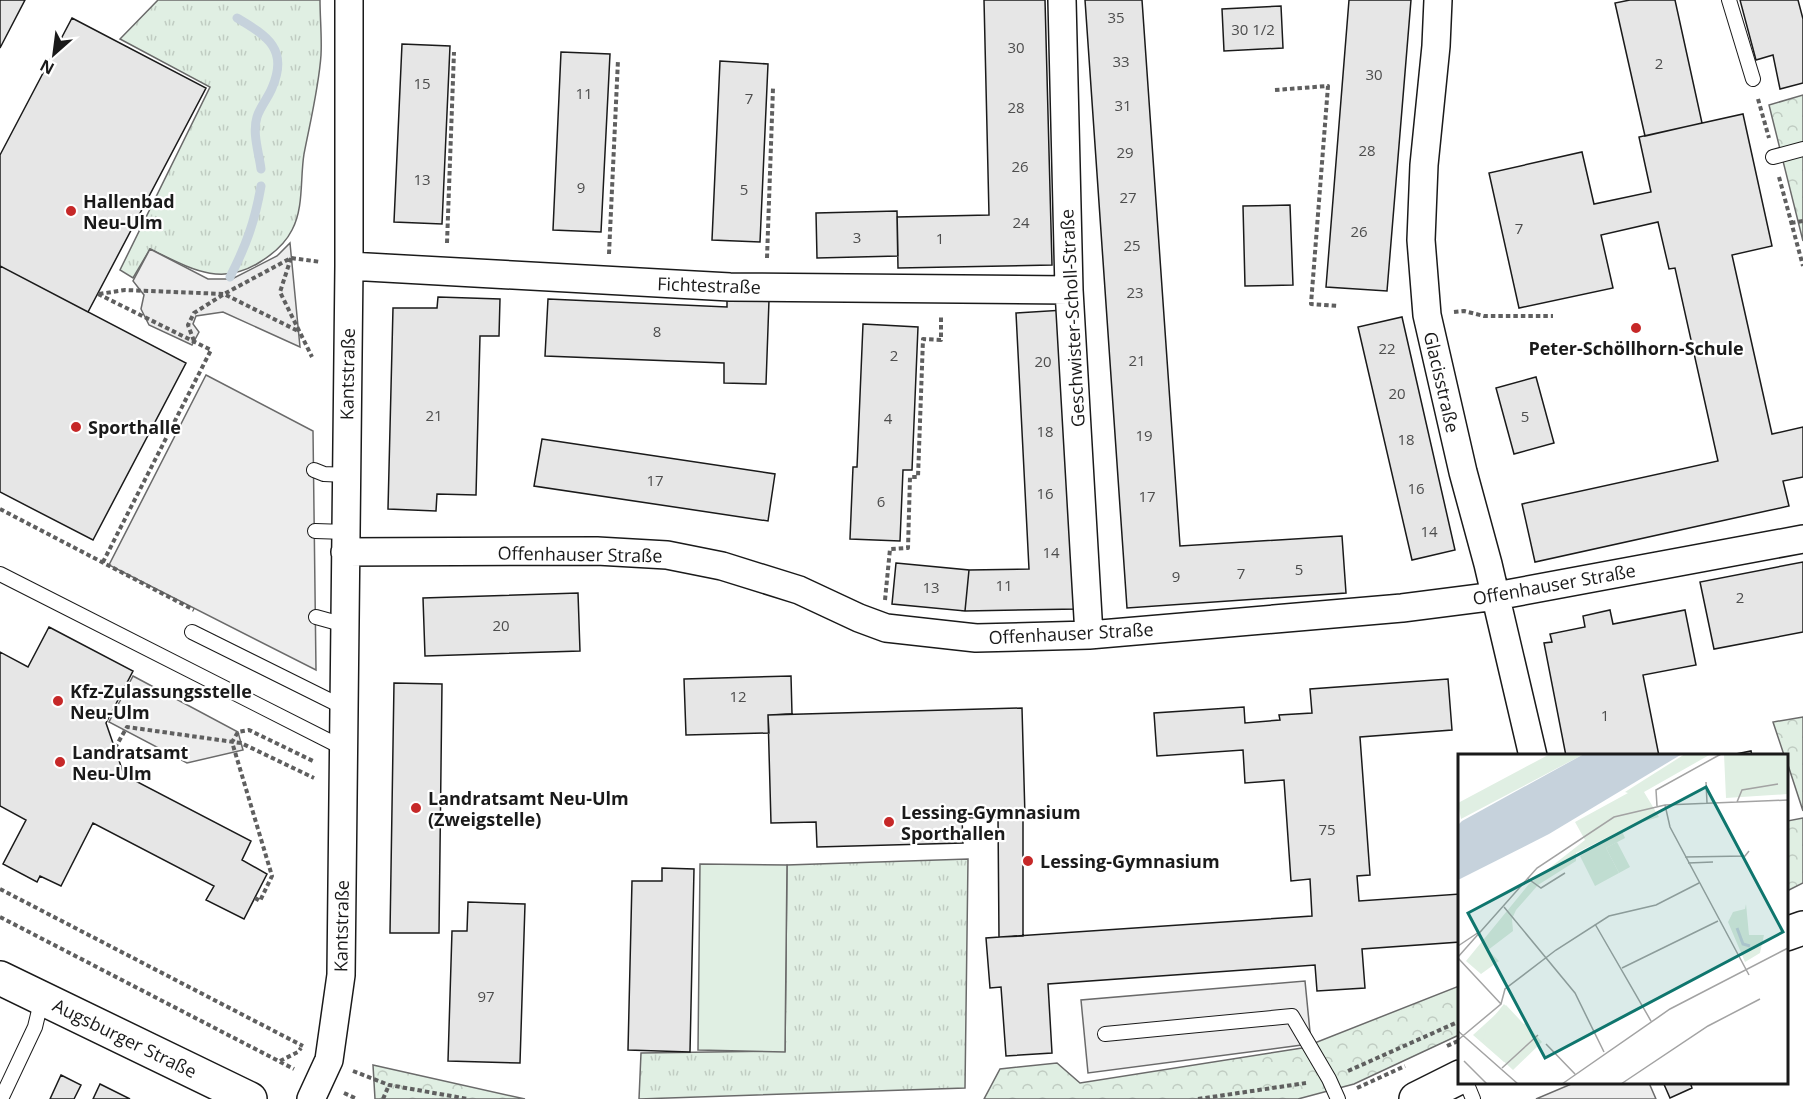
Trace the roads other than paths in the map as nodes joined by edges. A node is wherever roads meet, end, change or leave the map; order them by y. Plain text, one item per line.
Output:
1 (349, 0) edge
2 (1062, 0) edge
3 (1438, 0) edge
4 (1729, 0) edge
5 (1754, 79) road end
6 (1803, 149) edge
7 (1773, 157) road end
8 (349, 266) junction
9 (1070, 290) junction
10 (314, 470) dead end
11 (346, 475) junction
12 (315, 531) dead end
13 (1803, 539) edge
14 (345, 542) junction
15 (0, 574) edge
16 (1496, 596) junction
17 (316, 617) dead end
18 (345, 625) junction
19 (192, 632) dead end
20 (1089, 635) junction
21 (344, 707) junction
22 (343, 748) junction
23 (1533, 754) edge
24 (1803, 928) edge
25 (1788, 933) edge
26 (1803, 951) edge
27 (1788, 955) edge
28 (0, 978) edge
29 (42, 998) junction
30 (1105, 1034) dead end
31 (1458, 1078) edge
32 (1466, 1084) edge
33 (1337, 1097) edge
34 (1, 1099) edge
35 (250, 1099) edge
36 (311, 1099) edge
37 (1416, 1099) edge
38 (1473, 1099) edge

1 - 8 street, Kantstraße
2 - 9 street, Geschwister-Scholl-Straße
3 - 16 street, Glacisstraße
4 - 5 lane
6 - 7 lane
8 - 9 street, Fichtestraße
8 - 11 street, Kantstraße
9 - 20 street, Geschwister-Scholl-Straße
10 - 11 lane
11 - 14 street, Kantstraße
12 - 14 lane
13 - 16 street, Offenhauser Straße
14 - 18 street, Kantstraße
14 - 20 street, Offenhauser Straße
15 - 22 lane
16 - 20 street, Offenhauser Straße
16 - 23 street, Glacisstraße
17 - 18 lane
18 - 21 street, Kantstraße
19 - 21 lane
21 - 22 street, Kantstraße
22 - 36 street, Kantstraße
24 - 25 street
26 - 27 street
28 - 29 street, Augsburger Straße
29 - 34 lane
29 - 35 street, Augsburger Straße
30 - 33 lane
31 - 37 street
32 - 38 lane

